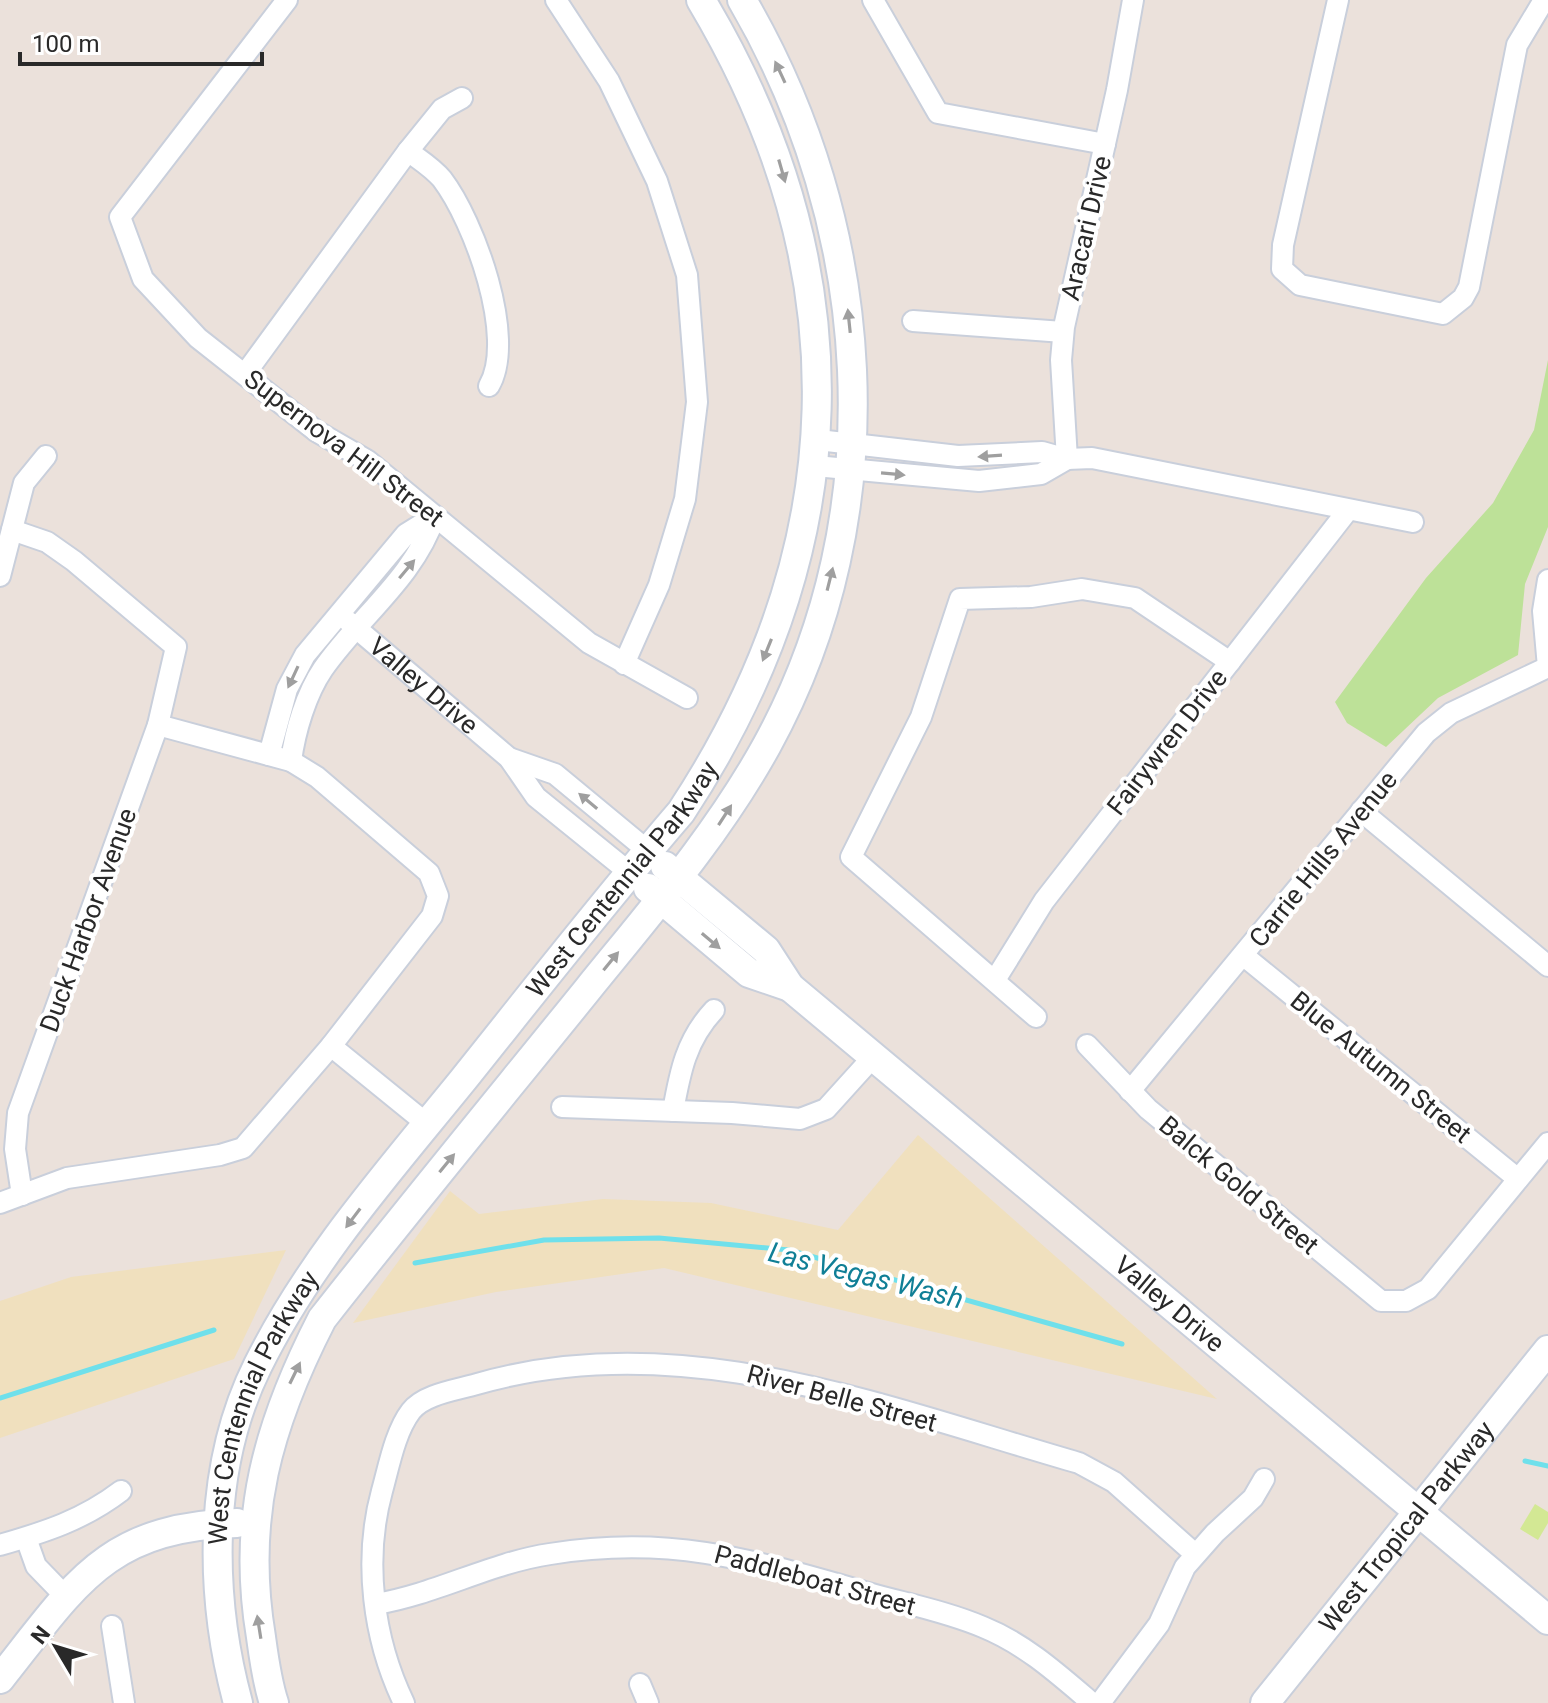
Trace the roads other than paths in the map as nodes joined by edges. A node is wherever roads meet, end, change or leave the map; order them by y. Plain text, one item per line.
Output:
1 (287, 0) edge
2 (556, 0) edge
3 (701, 0) edge
4 (742, 0) edge
5 (873, 0) edge
6 (1133, 0) edge
7 (1338, 0) edge
8 (1544, 0) edge
9 (462, 98) dead end
10 (1105, 144) junction
11 (408, 151) junction
12 (913, 321) dead end
13 (1063, 332) junction
14 (245, 374) junction
15 (489, 386) dead end
16 (816, 453) junction
17 (46, 456) dead end
18 (852, 457) junction
19 (1067, 459) junction
20 (1348, 510) junction
21 (435, 516) junction
22 (1413, 522) dead end
23 (12, 530) junction
24 (0, 576) edge
25 (1548, 580) edge
26 (340, 615) junction
27 (357, 629) junction
28 (1230, 662) junction
29 (624, 664) junction
30 (1548, 667) edge
31 (687, 698) dead end
32 (158, 725) junction
33 (269, 755) junction
34 (509, 758) junction
35 (291, 761) junction
36 (1361, 811) junction
37 (648, 851) junction
38 (630, 873) junction
39 (670, 888) junction
40 (1244, 956) junction
41 (1548, 966) edge
42 (995, 980) junction
43 (714, 1010) dead end
44 (1036, 1017) dead end
45 (1087, 1045) dead end
46 (331, 1046) junction
47 (873, 1057) junction
48 (1130, 1091) junction
49 (562, 1107) dead end
50 (673, 1111) junction
51 (427, 1124) junction
52 (1548, 1143) edge
53 (1518, 1179) junction
54 (22, 1195) junction
55 (0, 1203) edge
56 (1548, 1350) edge
57 (1264, 1479) dead end
58 (121, 1491) dead end
59 (1418, 1512) junction
60 (255, 1522) junction
61 (218, 1523) junction
62 (26, 1538) junction
63 (0, 1545) edge
64 (1195, 1554) junction
65 (66, 1597) junction
66 (376, 1604) junction
67 (1548, 1620) edge
68 (112, 1626) dead end
69 (0, 1679) edge
70 (124, 1703) edge
71 (238, 1703) edge
72 (274, 1703) edge
73 (404, 1703) edge
74 (1092, 1703) edge
75 (1100, 1703) edge
76 (1265, 1703) edge

1 - 14 street, Supernova Hill Street
2 - 29 street
3 -> 16 main road, West Centennial Parkway
18 -> 4 main road, West Centennial Parkway
5 - 10 street
6 - 10 street, Aracari Drive
7 - 8 street
9 - 11 street
10 - 13 street, Aracari Drive
11 - 14 street
11 - 15 street
12 - 13 street
13 - 19 street, Aracari Drive
14 - 21 street, Supernova Hill Street
16 - 18 street
16 -> 37 main road, West Centennial Parkway
17 - 23 street
18 - 19 street
39 -> 18 main road, West Centennial Parkway
19 - 20 street
20 - 22 street
20 - 28 street, Fairywren Drive
21 - 26 street
27 -> 21 street
21 - 29 street, Supernova Hill Street
23 - 24 street
23 - 32 street, Duck Harbor Avenue
25 - 30 street
26 - 27 street, Valley Drive
26 -> 33 street
27 - 34 street, Valley Drive
27 - 35 street
28 - 42 street, Fairywren Drive
28 - 42 street
29 - 31 street, Supernova Hill Street
30 - 36 street, Carrie Hills Avenue
32 - 33 street
32 - 54 street, Duck Harbor Avenue
33 - 35 street
37 -> 34 street, Valley Drive
34 - 38 street, Valley Drive
35 - 46 street
36 - 40 street, Carrie Hills Avenue
36 - 41 street
37 - 38 main road, West Centennial Parkway
37 - 39 main road, Valley Drive
38 - 39 main road, Valley Drive
38 - 51 main road, West Centennial Parkway
39 - 47 main road, Valley Drive
60 -> 39 main road, West Centennial Parkway
40 - 48 street, Carrie Hills Avenue
40 - 53 street, Blue Autumn Street
42 - 44 street
43 - 50 street
45 - 48 street, Balck Gold Street
46 - 51 street
46 - 54 street
47 - 50 street
47 - 59 main road, Valley Drive
48 - 53 street, Balck Gold Street
49 - 50 street
51 -> 61 main road, West Centennial Parkway
52 - 53 street
54 - 55 street
56 - 59 main road, West Tropical Parkway
57 - 64 street
58 - 62 street
59 - 67 main road, Valley Drive
59 - 76 main road, West Tropical Parkway
60 - 61 main road
72 -> 60 main road, West Centennial Parkway
61 - 65 main road
61 - 71 main road, West Centennial Parkway
62 - 63 street
62 - 65 street
64 - 66 street, River Belle Street
64 - 75 street
65 - 69 main road
66 - 73 street
66 - 74 street, Paddleboat Street
68 - 70 street

